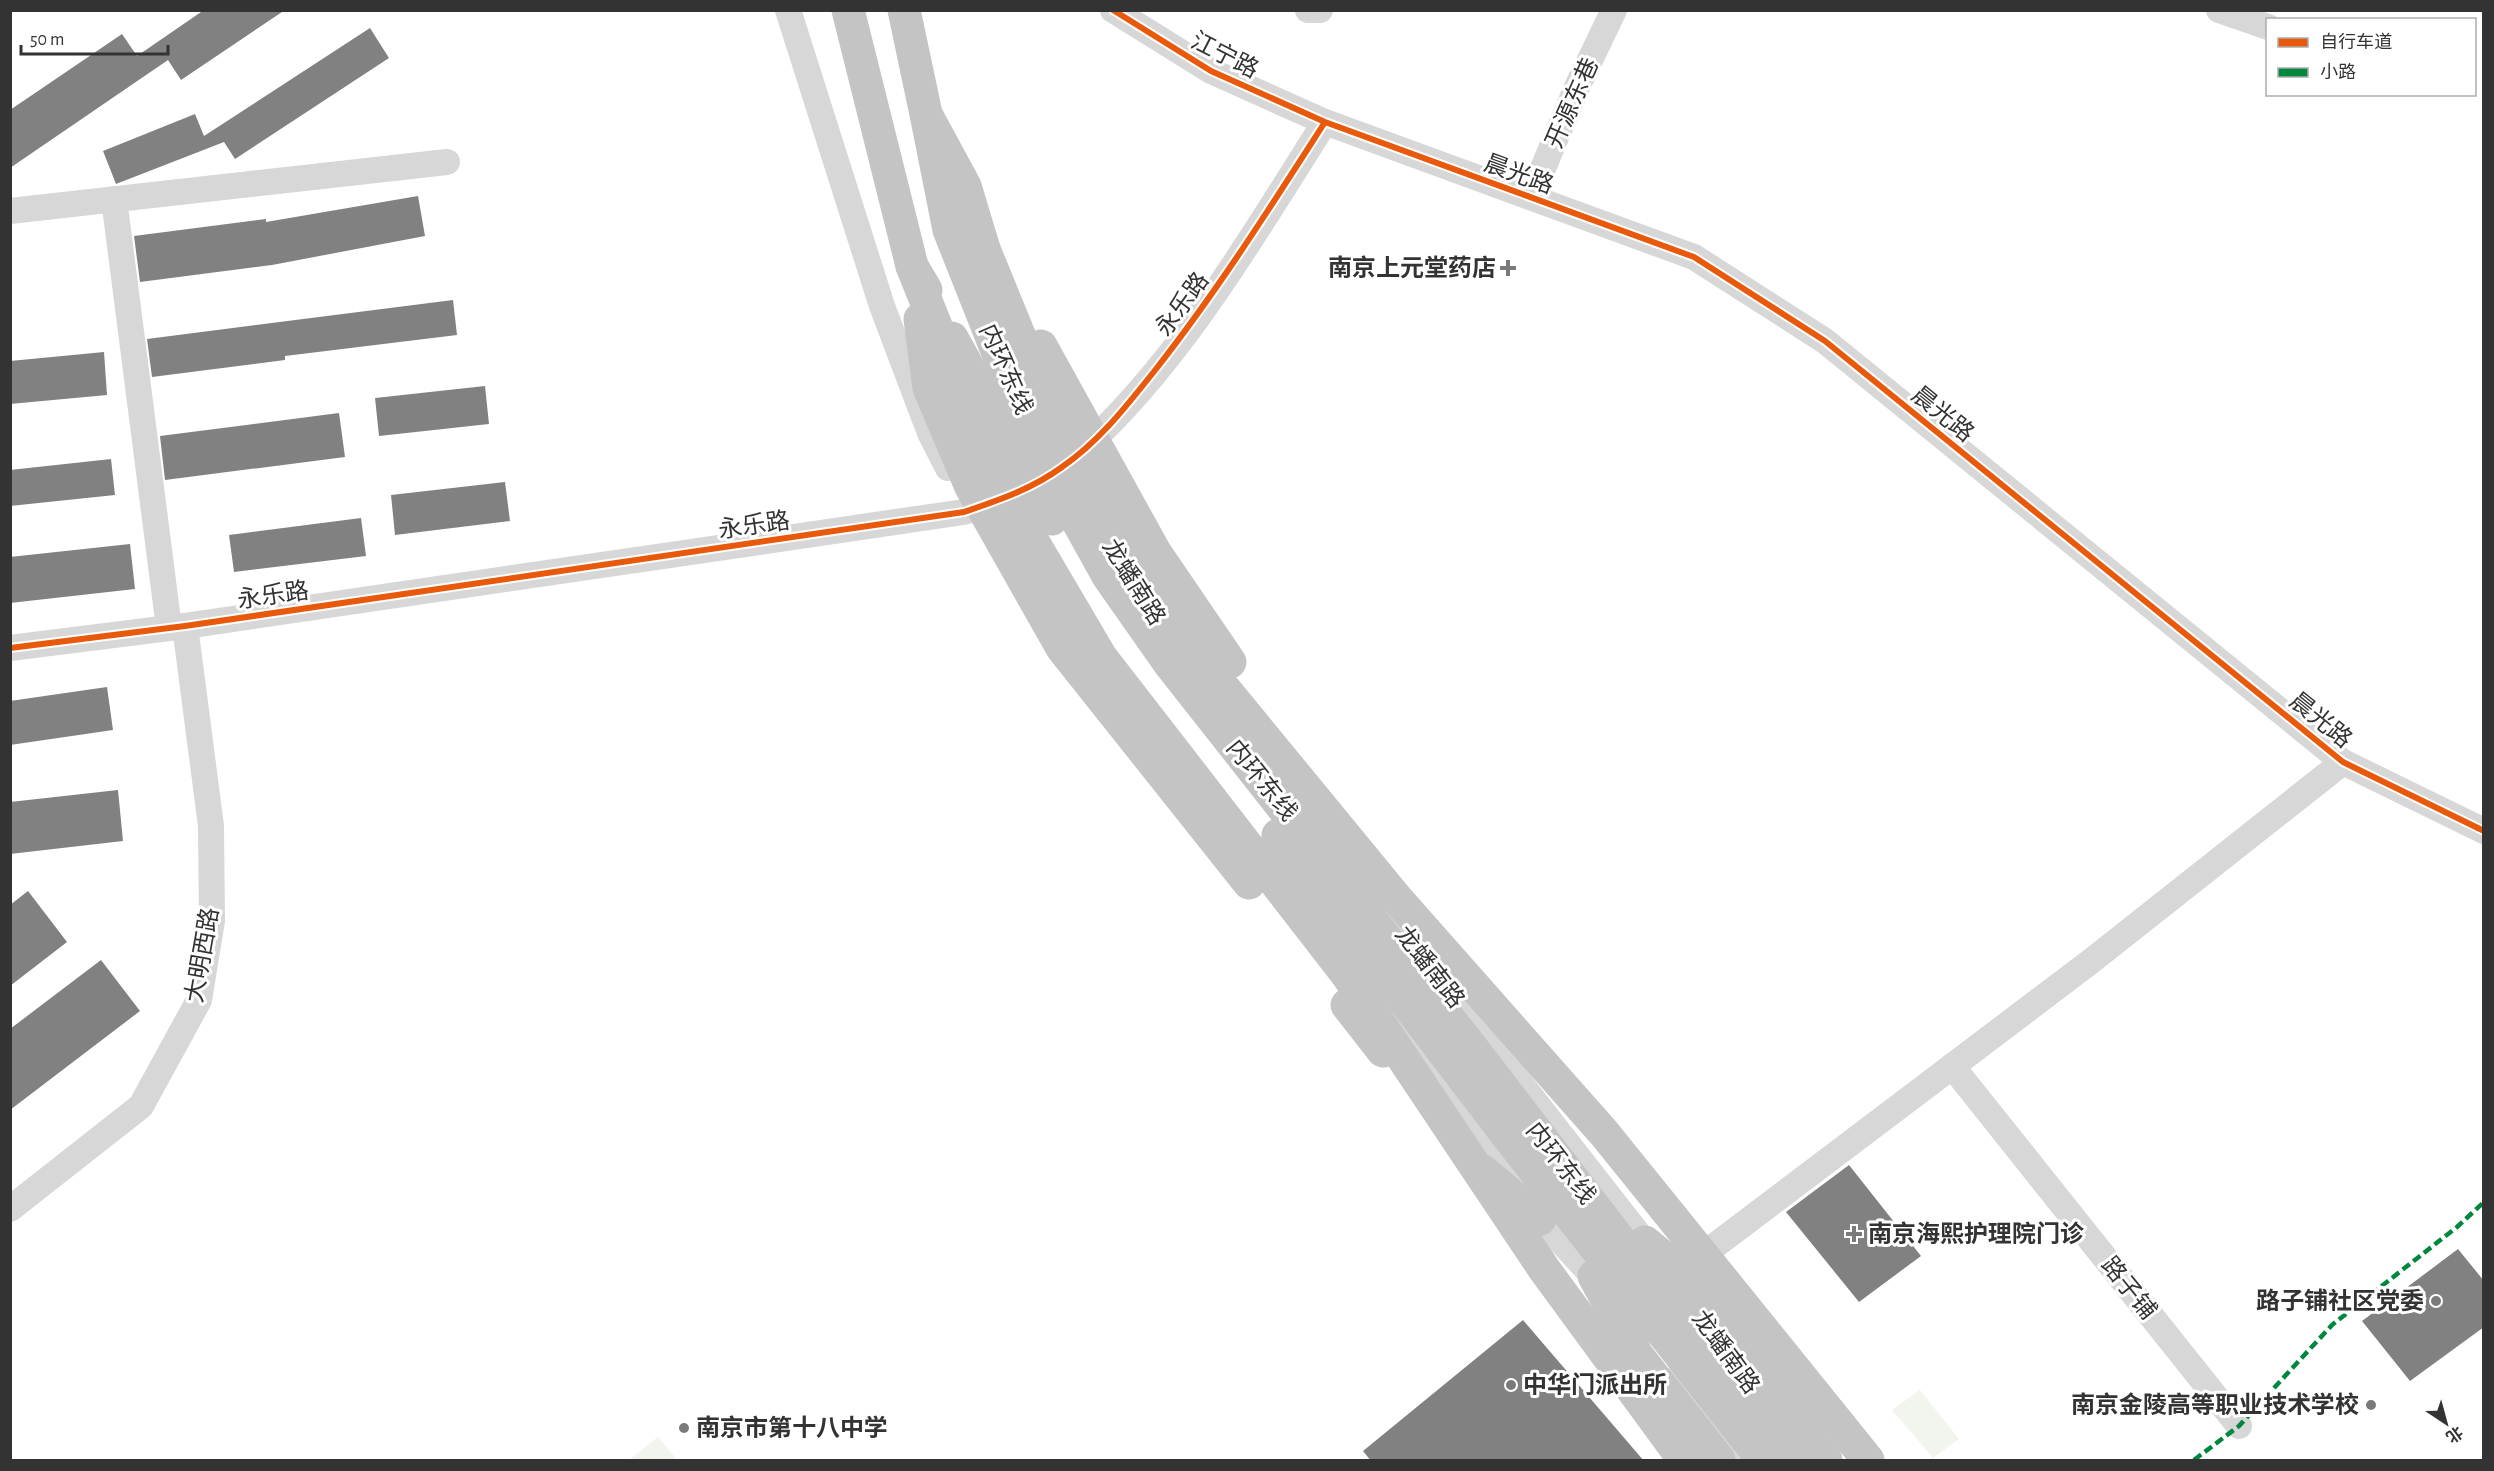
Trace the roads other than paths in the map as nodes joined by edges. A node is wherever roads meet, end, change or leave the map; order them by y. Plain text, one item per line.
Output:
1 (788, 10) edge
2 (848, 10) edge
3 (904, 10) edge
4 (1113, 10) edge
5 (1308, 10) edge
6 (1320, 10) edge
7 (1614, 10) edge
8 (2219, 10) edge
9 (2266, 26) edge
10 (926, 114) junction
11 (1325, 122) junction
12 (447, 162) dead end
13 (1531, 198) junction
14 (114, 199) junction
15 (10, 211) edge
16 (984, 249) junction
17 (912, 266) junction
18 (1064, 466) junction
19 (1021, 493) junction
20 (177, 627) junction
21 (10, 648) edge
22 (1062, 648) junction
23 (2343, 762) junction
24 (1323, 829) junction
25 (2484, 831) edge
26 (1952, 1066) junction
27 (10, 1209) edge
28 (1540, 1219) junction
29 (1645, 1242) junction
30 (1680, 1271) junction
31 (1594, 1276) junction
32 (2239, 1426) dead end
33 (1684, 1461) edge
34 (1719, 1461) edge
35 (1741, 1461) edge
36 (1763, 1461) edge
37 (1789, 1461) edge
38 (1807, 1461) edge
39 (1826, 1461) edge
40 (1868, 1461) edge

1 - 22 street, bridge
2 - 17 highway, 内环东线
3 - 10 highway, 内环东线
4 - 11 street, 江宁路
5 - 6 street
7 - 13 street, 开源东巷
8 - 9 street
10 - 16 highway, bridge
10 - 37 highway, 内环东线, bridge
11 - 13 street, 晨光路
11 - 18 street, 永乐路
12 - 14 street
13 - 23 street, 晨光路
14 - 15 street
14 - 20 street, 大明西路
16 - 24 highway, bridge
16 - 40 highway, bridge
17 - 22 highway, bridge
17 - 33 highway, bridge
17 - 36 highway, 内环东线, bridge
18 - 19 street, 永乐路
18 - 24 street, 龙蟠南路
19 - 20 street, 永乐路
19 - 28 street
20 - 21 street, 永乐路
20 - 27 street, 大明西路
22 - 28 highway, bridge
23 - 25 street, 晨光路
23 - 26 street
24 - 29 street, 龙蟠南路
26 - 30 street
26 - 32 street, 路子铺
28 - 31 street
29 - 30 highway
29 - 38 street, 龙蟠南路
30 - 39 highway
31 - 34 highway
31 - 35 street

